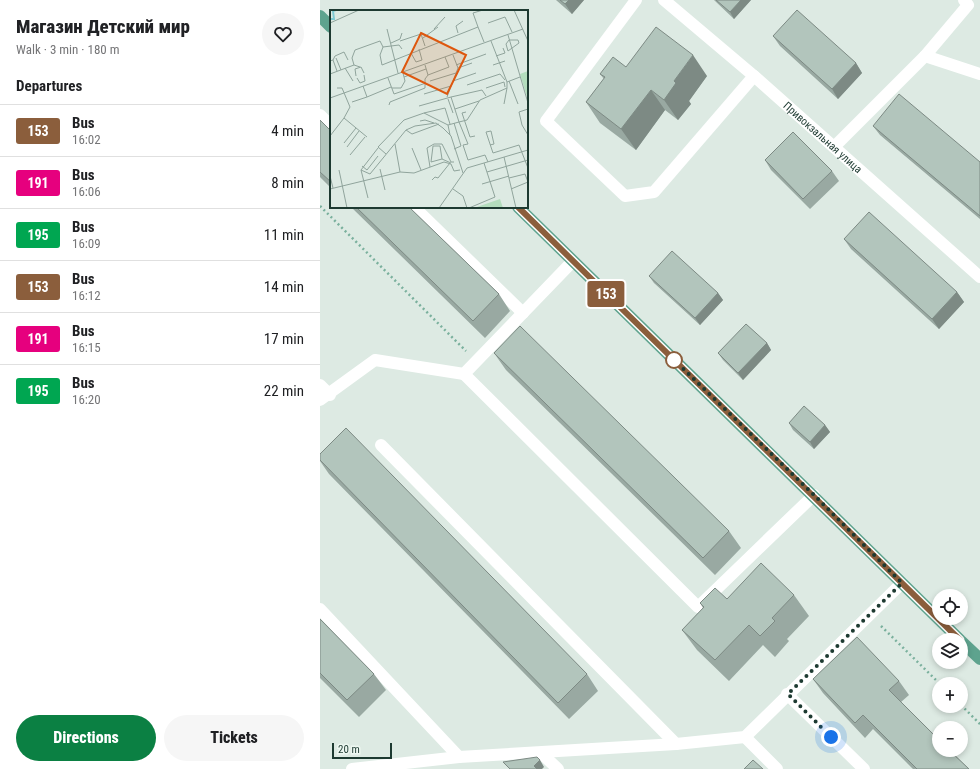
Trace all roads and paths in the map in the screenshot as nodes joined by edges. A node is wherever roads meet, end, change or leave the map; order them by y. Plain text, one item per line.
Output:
1 (636, 0) edge
2 (664, 0) edge
3 (964, 0) edge
4 (925, 56) junction
5 (980, 74) edge
6 (754, 76) junction
7 (320, 115) edge
8 (330, 125) edge
9 (834, 147) junction
10 (320, 206) edge
11 (415, 208) edge
12 (519, 208) edge
13 (572, 262) junction
14 (980, 277) edge
15 (523, 313) junction
16 (476, 361) junction
17 (464, 374) junction
18 (320, 385) edge
19 (325, 398) edge
20 (381, 445) dead end
21 (814, 495) junction
22 (902, 583) junction
23 (320, 609) edge
24 (870, 614) junction
25 (953, 633) edge
26 (968, 648) edge
27 (980, 659) edge
28 (933, 677) edge
29 (788, 694) junction
30 (968, 712) edge
31 (980, 724) edge
32 (745, 737) junction
33 (676, 744) junction
34 (541, 752) junction
35 (459, 757) junction
36 (352, 769) edge
37 (558, 769) edge
38 (777, 769) edge
39 (864, 769) edge

1 - 6 street
2 - 6 street, Привокзальная улица
3 - 4 street
4 - 5 street
4 - 9 street
6 - 9 street, Привокзальная улица
7 - 8 street
9 - 14 street, Привокзальная улица
10 - 16 path
11 - 15 street
12 - 13 main road
13 - 15 street
13 - 21 main road
15 - 16 street
16 - 17 street
17 - 19 street
17 - 21 street
18 - 19 street
20 - 33 street
21 - 22 main road
22 - 24 street
22 - 25 main road
23 - 35 street
24 - 28 path
24 - 29 street
26 - 27 main road
29 - 32 street
29 - 39 street
30 - 31 path
32 - 33 street
32 - 38 street
33 - 34 street
34 - 35 street
34 - 37 street
35 - 36 street

